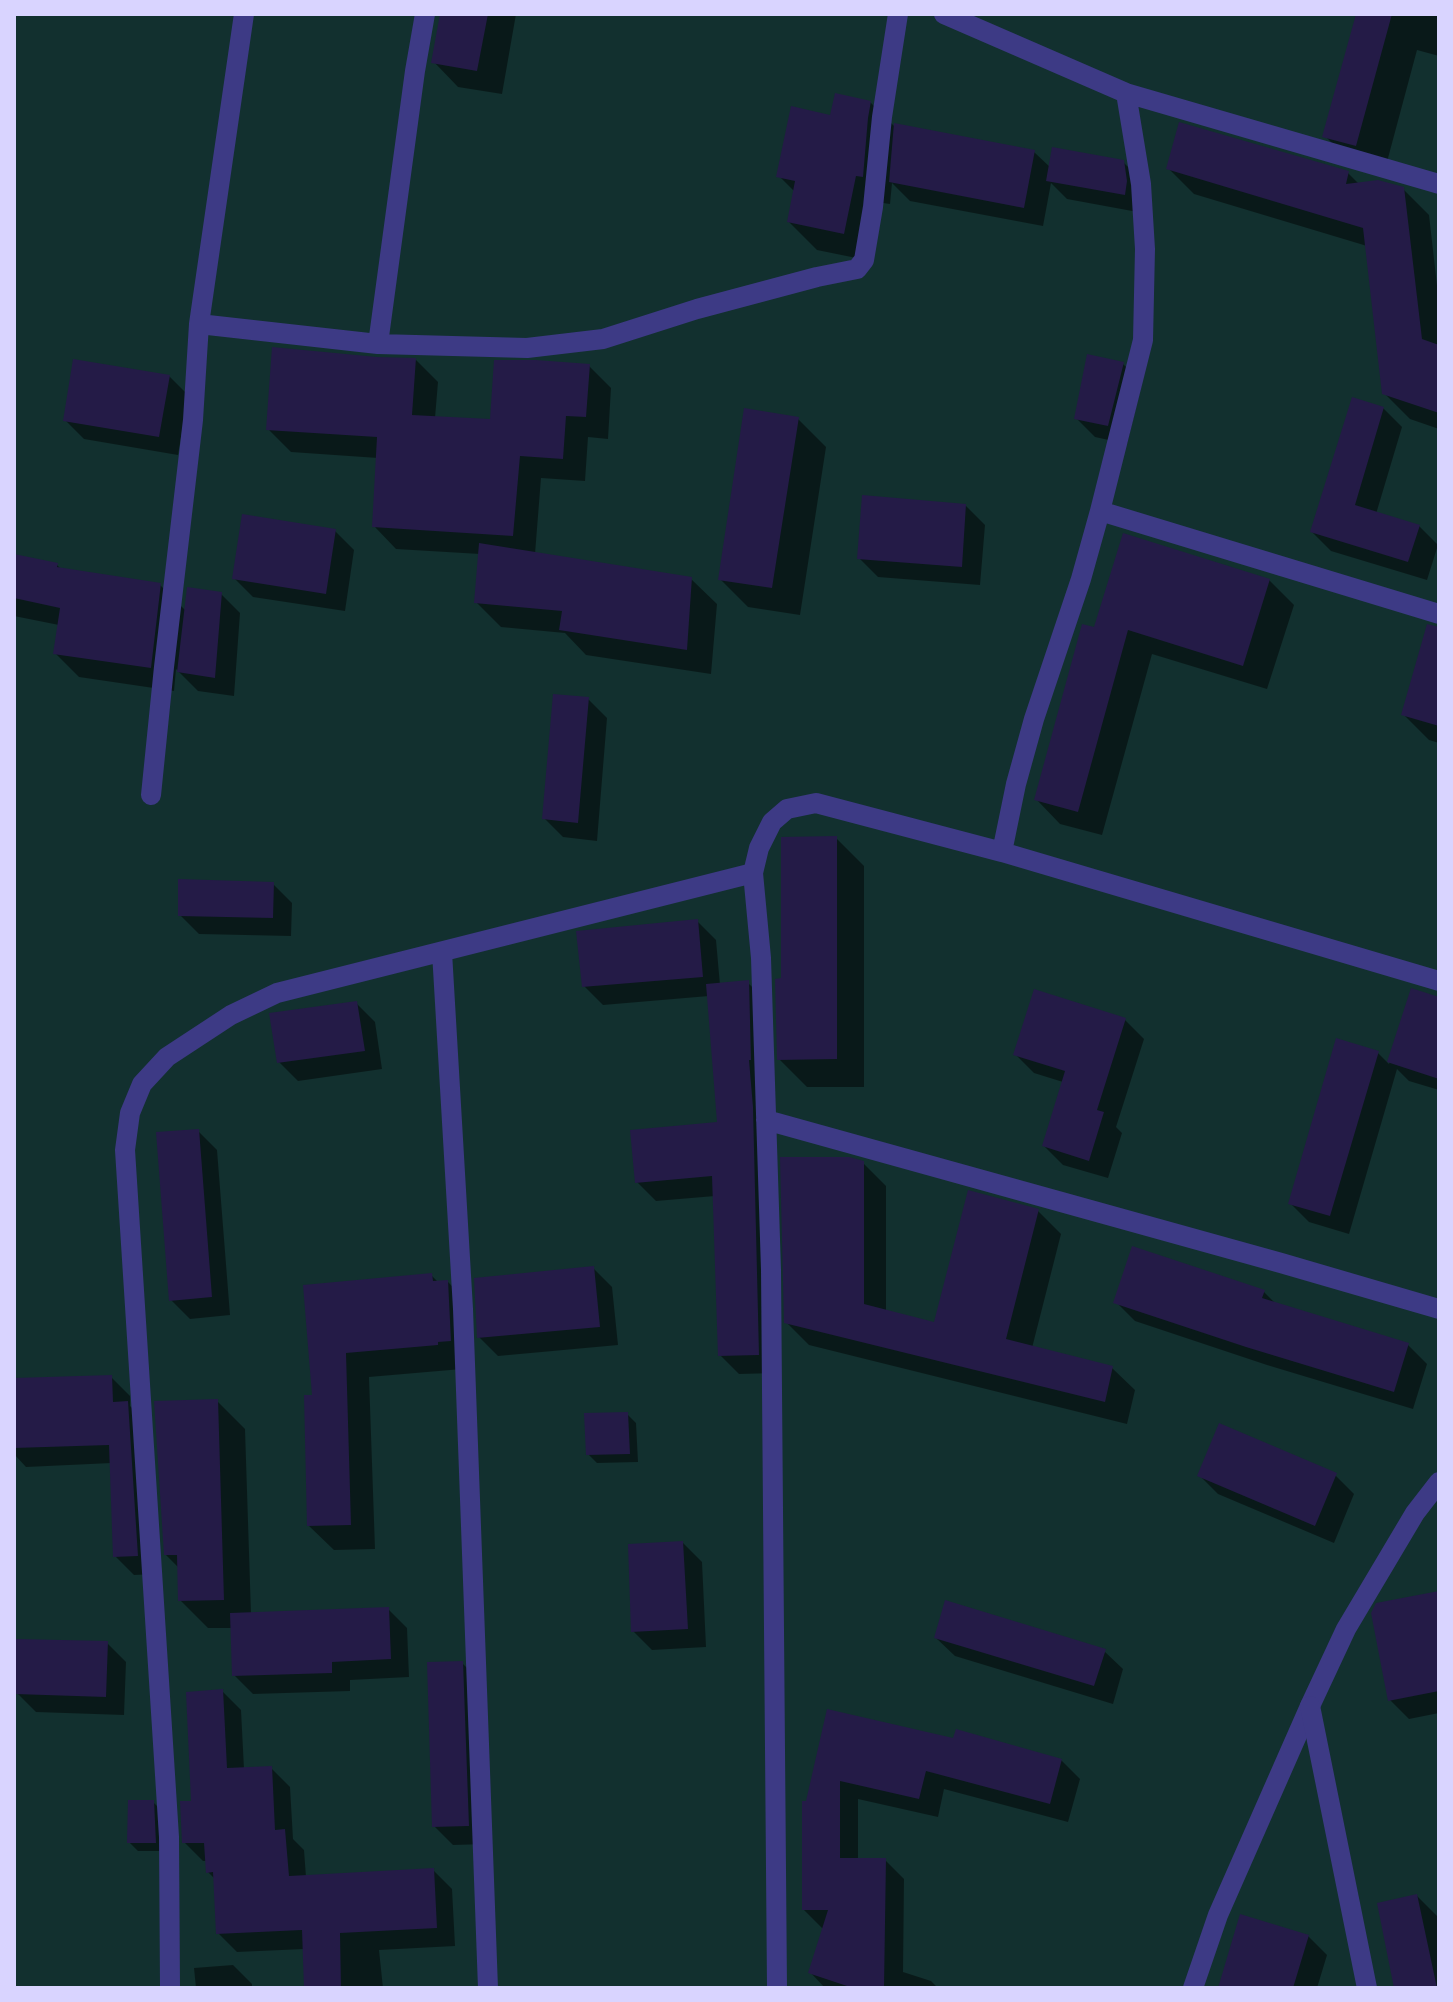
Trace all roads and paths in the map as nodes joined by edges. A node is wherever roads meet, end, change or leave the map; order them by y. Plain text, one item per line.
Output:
1 (244, 14) edge
2 (425, 14) edge
3 (898, 14) edge
4 (944, 14) edge
5 (1126, 93) junction
6 (1439, 184) edge
7 (199, 324) junction
8 (378, 344) junction
9 (1100, 511) junction
10 (1439, 614) edge
11 (151, 795) dead end
12 (1002, 852) junction
13 (753, 873) junction
14 (442, 952) junction
15 (1439, 981) edge
16 (766, 1120) junction
17 (1439, 1309) edge
18 (1439, 1482) edge
19 (1310, 1706) junction
20 (170, 1988) edge
21 (488, 1988) edge
22 (777, 1988) edge
23 (1193, 1988) edge
24 (1367, 1988) edge

1 - 7 street
2 - 8 street
3 - 8 street
4 - 5 street
5 - 6 street
5 - 9 street
7 - 8 street
7 - 11 street
9 - 10 street
9 - 12 street
12 - 13 street
12 - 15 street
13 - 14 street
13 - 16 street
14 - 20 street
14 - 21 street
16 - 17 street
16 - 22 street
18 - 19 street
19 - 23 street
19 - 24 street

